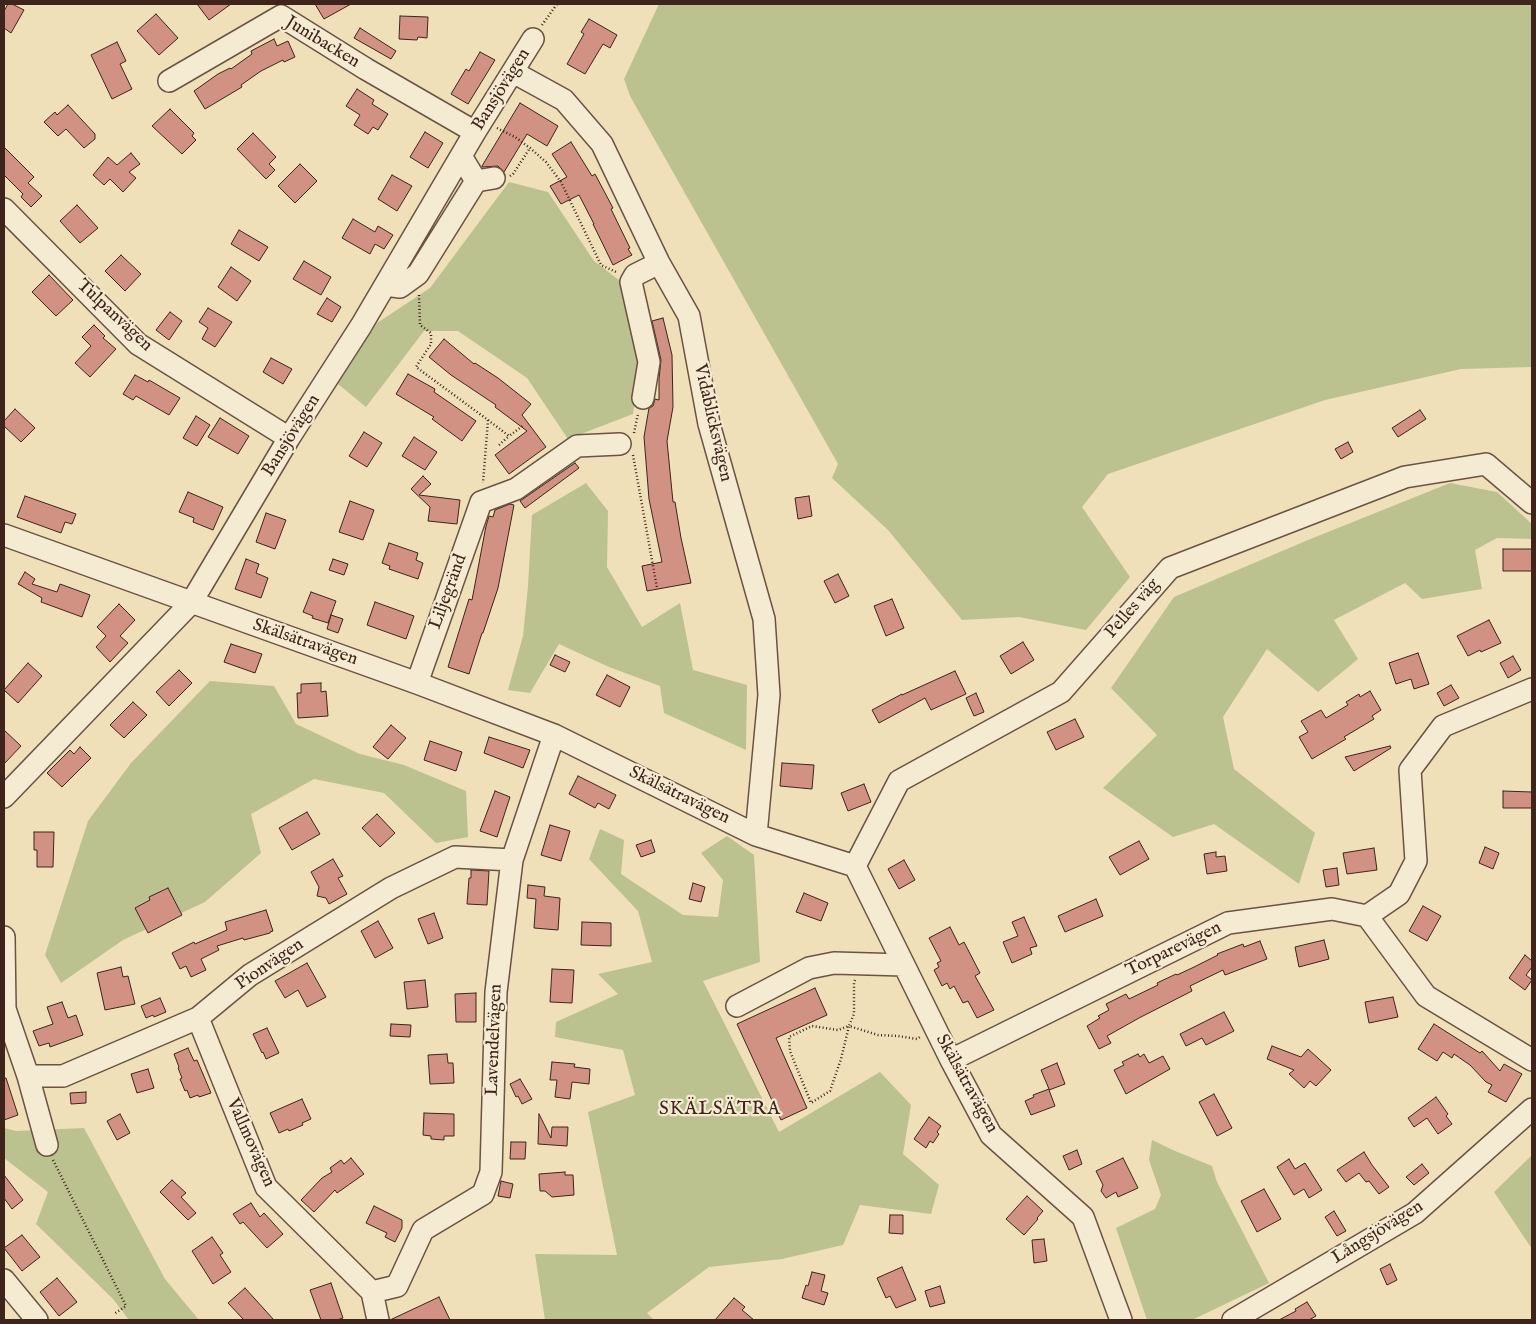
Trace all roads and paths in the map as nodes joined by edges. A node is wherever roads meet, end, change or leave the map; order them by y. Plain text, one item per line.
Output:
1 (557, 4) edge
2 (533, 39) joint
3 (513, 72) junction
4 (169, 81) dead end
5 (502, 131) dead end
6 (475, 132) junction
7 (530, 148) junction
8 (461, 156) junction
9 (493, 179) junction
10 (4, 210) edge
11 (659, 263) junction
12 (418, 274) junction
13 (632, 282) junction
14 (386, 284) junction
15 (643, 398) joint
16 (488, 420) junction
17 (524, 424) dead end
18 (509, 436) junction
19 (289, 438) junction
20 (499, 445) dead end
21 (629, 445) junction
22 (481, 502) junction
23 (1532, 503) edge
24 (4, 535) edge
25 (657, 588) dead end
26 (191, 603) junction
27 (417, 683) junction
28 (1532, 689) edge
29 (554, 735) junction
30 (4, 797) edge
31 (756, 835) junction
32 (512, 860) junction
33 (854, 866) junction
34 (1367, 916) junction
35 (4, 938) edge
36 (870, 965) junction
37 (904, 965) junction
38 (737, 1006) dead end
39 (198, 1018) junction
40 (849, 1026) junction
41 (936, 1028) junction
42 (951, 1060) junction
43 (1532, 1060) edge
44 (28, 1076) junction
45 (1532, 1109) edge
46 (47, 1145) joint
47 (4, 1280) edge
48 (372, 1292) junction
49 (114, 1314) dead end
50 (37, 1320) edge
51 (378, 1320) edge
52 (1122, 1320) edge
53 (1233, 1320) edge

1 - 2 path
2 - 3 street, Bansjövägen
3 - 6 street, Bansjövägen
3 - 11 street, Vidablicksvägen
4 - 6 street, Junibacken
5 - 7 path
6 - 8 street, Bansjövägen
7 - 9 path
7 - 13 path
8 - 9 street
8 - 14 street, Bansjövägen
9 - 12 street
10 - 19 street, Tulpanvägen
11 - 13 street
11 - 31 street, Vidablicksvägen
12 - 14 street
12 - 16 path
13 - 15 street
14 - 19 street, Bansjövägen
15 - 21 path
16 - 18 path
16 - 22 path
17 - 18 path
18 - 20 path
19 - 26 street, Bansjövägen
21 - 22 street
21 - 25 path
22 - 27 street, Liljegränd
23 - 33 street, Pelles väg
24 - 26 street, Skälsätravägen
26 - 27 street, Skälsätravägen
26 - 30 street, Bansjövägen
27 - 29 street, Skälsätravägen
28 - 34 street
29 - 31 street, Skälsätravägen
29 - 32 street, Lavendelvägen
31 - 33 street, Skälsätravägen
32 - 39 street, Pionvägen
32 - 48 street, Lavendelvägen
33 - 37 street, Skälsätravägen
34 - 42 street, Torparevägen
34 - 43 street
35 - 44 street
36 - 37 street
36 - 38 street
36 - 40 path
37 - 41 street, Skälsätravägen
39 - 44 street, Pionvägen
39 - 48 street, Vallmovägen
40 - 40 path
40 - 41 path
41 - 42 street, Skälsätravägen
42 - 52 street, Skälsätravägen
44 - 46 street
45 - 53 street, Långsjövägen
46 - 49 path
47 - 50 street
48 - 51 street

